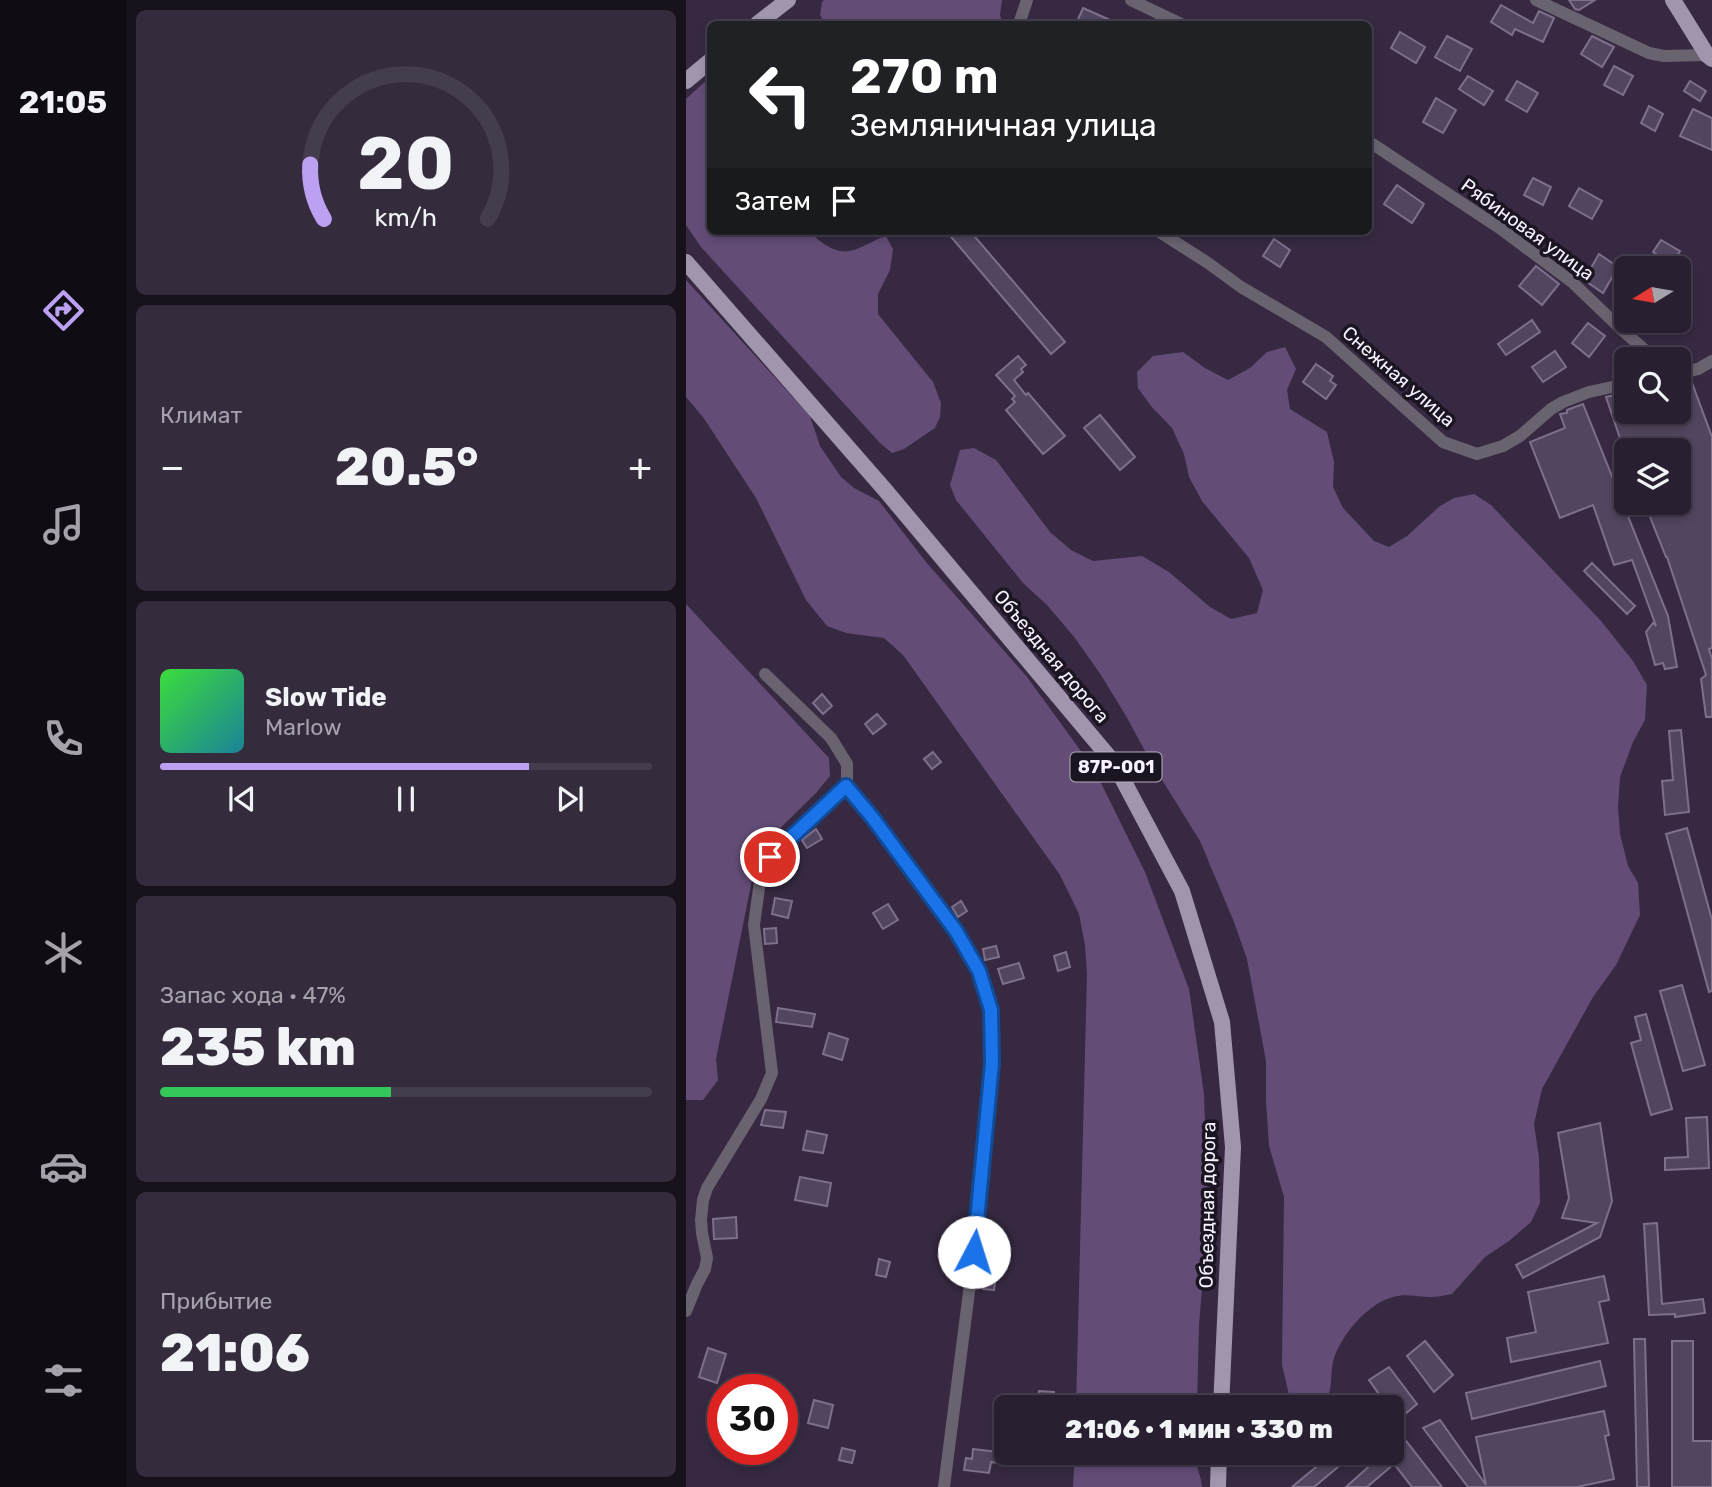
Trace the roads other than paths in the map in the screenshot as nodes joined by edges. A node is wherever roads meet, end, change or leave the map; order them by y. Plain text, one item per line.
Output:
1 (788, 0) edge
2 (1027, 0) edge
3 (1131, 0) edge
4 (1536, 0) edge
5 (1673, 0) edge
6 (761, 21) edge
7 (1020, 21) edge
8 (1175, 21) edge
9 (1710, 57) edge
10 (707, 64) edge
11 (686, 81) edge
12 (1372, 144) edge
13 (1164, 235) edge
14 (686, 262) edge
15 (1641, 347) edge
16 (1712, 361) edge
17 (1691, 370) edge
18 (1614, 387) edge
19 (765, 674) dead end
20 (846, 786) junction
21 (686, 1311) edge
22 (1222, 1395) edge
23 (1219, 1465) edge
24 (944, 1487) edge
25 (1218, 1487) edge

1 - 6 main road
2 - 7 street
3 - 8 street
4 - 9 street
5 - 9 main road
10 - 11 main road
12 - 15 street, Рябиновая улица
13 - 18 street, Снежная улица
14 - 22 main road, Объездная дорога / 87Р-001
16 - 17 street
19 - 20 street
20 - 21 street
20 - 24 street
23 - 25 main road

